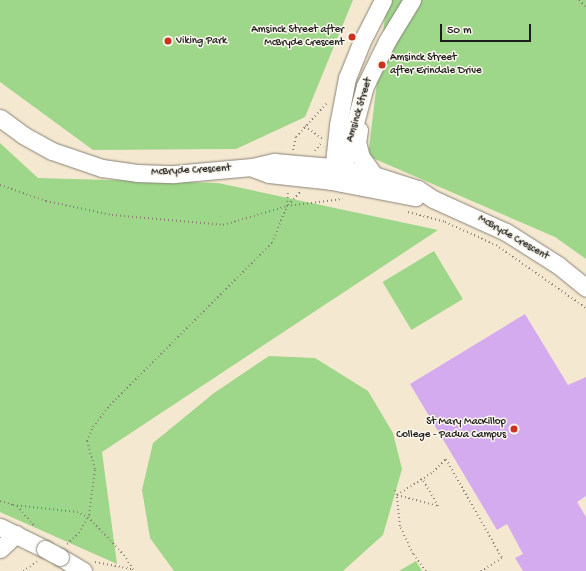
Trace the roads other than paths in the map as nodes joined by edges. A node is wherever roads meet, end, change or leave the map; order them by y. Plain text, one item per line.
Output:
1 (385, 0) edge
2 (402, 0) edge
3 (412, 0) edge
4 (387, 41) junction
5 (357, 110) junction
6 (0, 118) edge
7 (338, 125) junction
8 (296, 160) junction
9 (252, 168) junction
10 (338, 175) junction
11 (374, 175) junction
12 (433, 199) junction
13 (586, 288) edge
14 (0, 526) edge
15 (16, 534) junction
16 (0, 549) edge
17 (86, 565) edge

1 - 2 street
1 - 4 street
1 - 7 street, Amsinck Street
3 - 4 street, Amsinck Street
4 - 5 street, Amsinck Street
5 - 10 street, Amsinck Street
5 - 11 street
6 - 9 street, McBryde Crescent
7 - 8 street
7 - 10 street, Amsinck Street
8 - 9 street, McBryde Crescent
8 - 10 street, McBryde Crescent
9 - 10 street, McBryde Crescent
10 - 11 street, McBryde Crescent
10 - 12 street, McBryde Crescent
11 - 12 street, McBryde Crescent
12 - 13 street, McBryde Crescent
14 - 15 street
15 - 16 street
15 - 17 street

